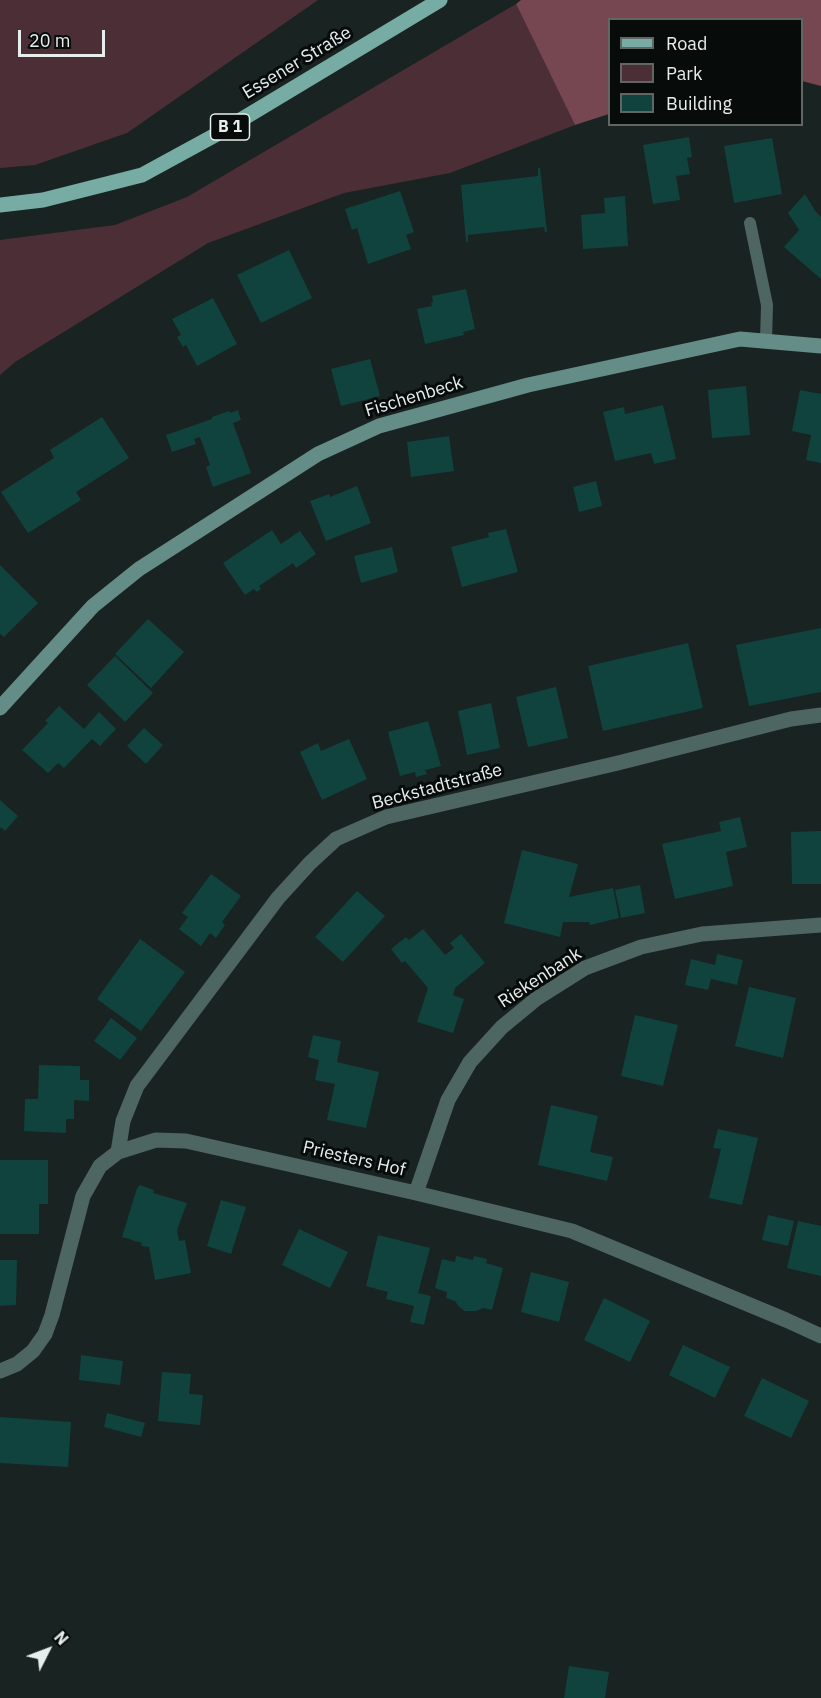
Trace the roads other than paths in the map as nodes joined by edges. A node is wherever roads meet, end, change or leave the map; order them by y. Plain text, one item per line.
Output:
1 (440, 0) edge
2 (0, 205) edge
3 (750, 223) dead end
4 (766, 341) junction
5 (821, 346) edge
6 (0, 708) edge
7 (821, 715) edge
8 (821, 925) edge
9 (118, 1152) junction
10 (416, 1193) junction
11 (821, 1336) edge
12 (0, 1371) edge

1 - 2 main road, Essener Straße / B 1
3 - 4 lane
4 - 5 street, Fischenbeck
4 - 6 street, Fischenbeck
7 - 9 street, Beckstadtstraße
8 - 10 street, Riekenbank
9 - 10 street, Priesters Hof
9 - 12 street, Priesters Hof
10 - 11 street, Priesters Hof

